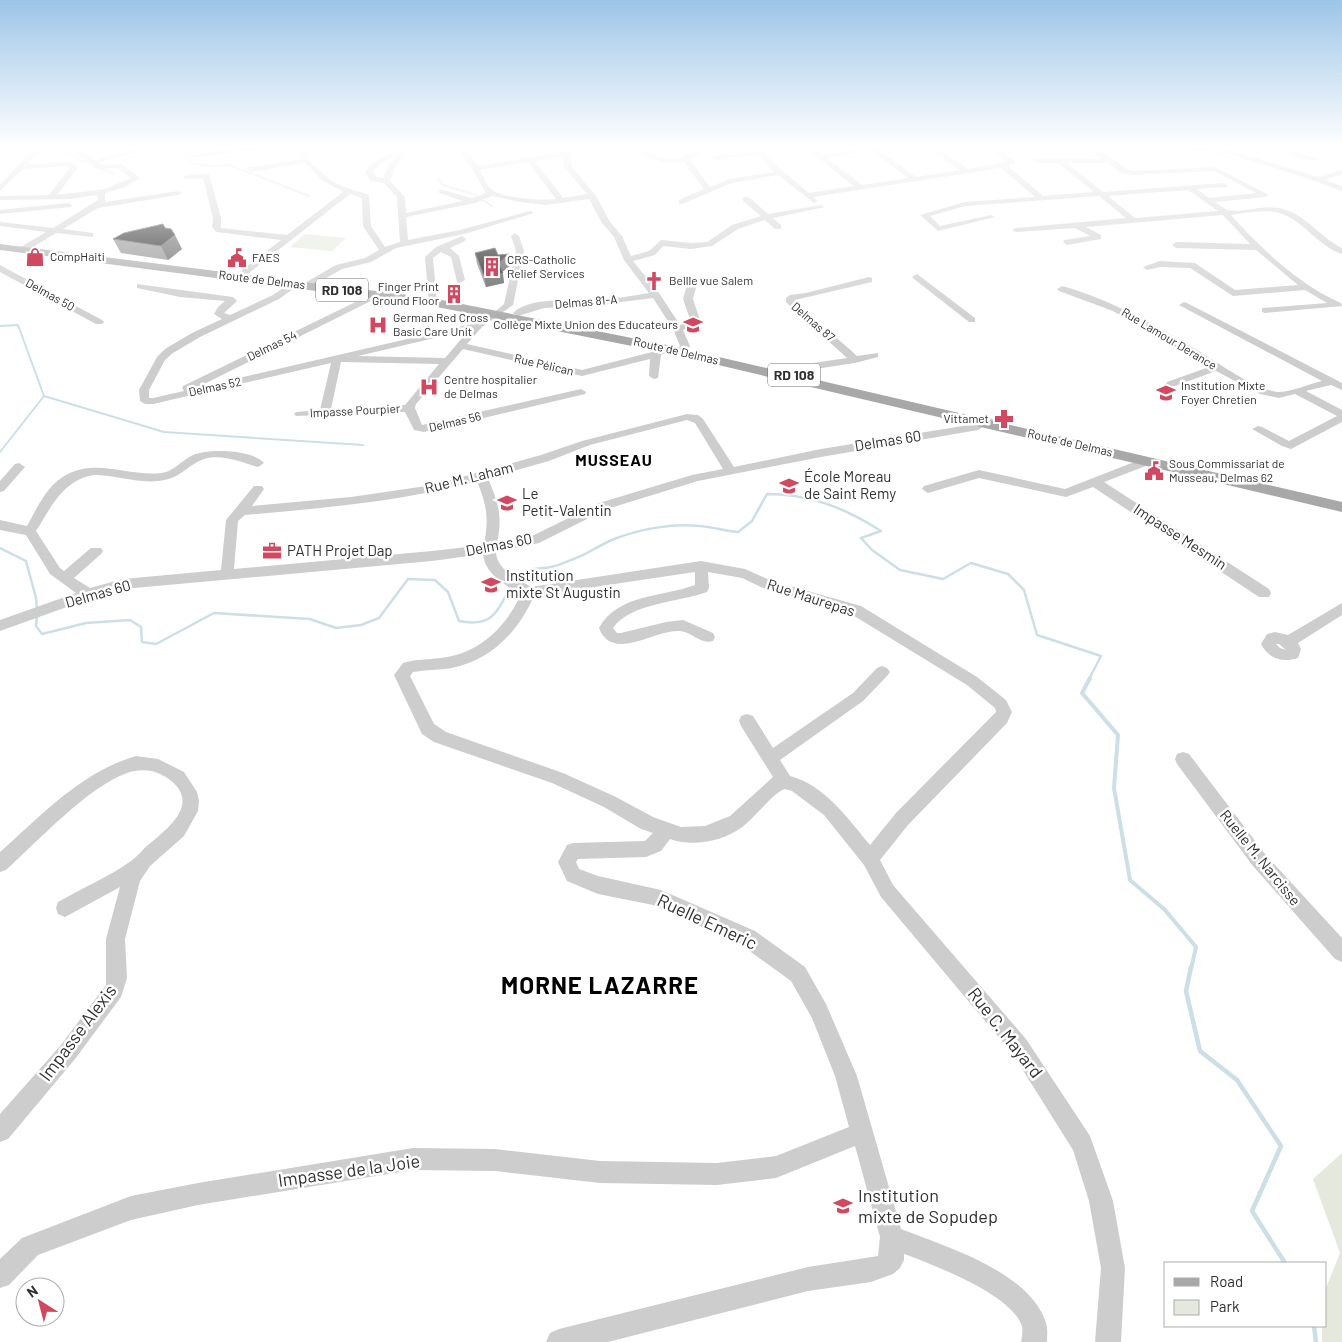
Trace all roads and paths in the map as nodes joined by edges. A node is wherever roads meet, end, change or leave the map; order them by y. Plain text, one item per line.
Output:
1 (36, 208) edge
2 (88, 208) edge
3 (214, 208) edge
4 (328, 208) edge
5 (366, 208) edge
6 (402, 208) edge
7 (441, 208) edge
8 (598, 208) edge
9 (756, 208) edge
10 (817, 208) edge
11 (950, 208) edge
12 (1117, 208) edge
13 (1219, 208) edge
14 (0, 212) edge
15 (1225, 212) junction
16 (530, 213) dead end
17 (402, 216) junction
18 (766, 216) junction
19 (990, 217) dead end
20 (1132, 219) junction
21 (0, 224) edge
22 (1077, 225) junction
23 (778, 227) dead end
24 (497, 229) dead end
25 (938, 229) junction
26 (54, 230) junction
27 (1016, 230) dead end
28 (90, 235) dead end
29 (515, 236) dead end
30 (288, 238) junction
31 (947, 240) dead end
32 (1067, 242) dead end
33 (0, 243) edge
34 (404, 244) junction
35 (1176, 246) dead end
36 (0, 247) edge
37 (442, 247) junction
38 (1256, 247) junction
39 (25, 248) junction
40 (384, 251) junction
41 (1342, 251) edge
42 (628, 260) junction
43 (1147, 267) dead end
44 (0, 268) edge
45 (239, 276) junction
46 (917, 278) dead end
47 (460, 280) dead end
48 (869, 280) dead end
49 (303, 284) junction
50 (692, 284) dead end
51 (140, 286) dead end
52 (1307, 287) junction
53 (1062, 289) dead end
54 (376, 295) junction
55 (656, 295) junction
56 (432, 300) junction
57 (1184, 305) dead end
58 (1340, 305) edge
59 (1265, 310) dead end
60 (500, 312) junction
61 (518, 313) junction
62 (230, 319) junction
63 (972, 320) dead end
64 (99, 322) dead end
65 (479, 326) junction
66 (678, 329) junction
67 (462, 346) junction
68 (672, 351) junction
69 (874, 355) dead end
70 (337, 359) junction
71 (855, 360) junction
72 (447, 361) junction
73 (1216, 368) junction
74 (778, 373) junction
75 (654, 376) dead end
76 (1331, 382) junction
77 (1171, 384) dead end
78 (1342, 387) edge
79 (1298, 391) junction
80 (581, 392) dead end
81 (168, 397) junction
82 (409, 408) junction
83 (325, 412) junction
84 (300, 414) dead end
85 (1342, 414) edge
86 (1342, 418) edge
87 (987, 421) junction
88 (1258, 429) dead end
89 (1147, 461) junction
90 (258, 463) dead end
91 (18, 467) dead end
92 (730, 470) junction
93 (481, 476) junction
94 (1095, 482) junction
95 (0, 488) edge
96 (258, 488) dead end
97 (928, 489) dead end
98 (1342, 502) edge
99 (1342, 506) edge
100 (241, 511) junction
101 (0, 524) edge
102 (30, 530) junction
103 (490, 549) junction
104 (96, 551) dead end
105 (701, 566) junction
106 (227, 574) junction
107 (65, 578) junction
108 (519, 586) junction
109 (1264, 593) dead end
110 (88, 594) junction
111 (1342, 608) edge
112 (0, 626) edge
113 (708, 637) dead end
114 (1289, 642) dead end
115 (882, 672) dead end
116 (747, 721) dead end
117 (771, 758) junction
118 (1183, 759) dead end
119 (785, 782) junction
120 (666, 830) junction
121 (870, 859) junction
122 (0, 864) edge
123 (136, 868) junction
124 (65, 908) dead end
125 (1342, 952) edge
126 (0, 1132) edge
127 (861, 1133) junction
128 (892, 1237) junction
129 (0, 1276) edge
130 (559, 1342) edge
131 (1034, 1342) edge
132 (1108, 1342) edge

1 - 14 street
2 - 26 street
3 - 30 street
4 - 30 street
5 - 40 street
6 - 17 street
7 - 17 street
8 - 42 street
9 - 18 street
10 - 18 street
11 - 25 street
12 - 20 street
13 - 15 street
15 - 20 street
15 - 38 street
15 - 41 street
16 - 34 street, Delmas 52
17 - 34 street
18 - 23 street
18 - 42 street
19 - 25 street
20 - 22 street
21 - 26 street
22 - 27 street
22 - 32 street
24 - 37 street
25 - 31 street
26 - 28 street
26 - 39 street
29 - 60 street
30 - 45 street
33 - 39 main road, Route de Delmas / RD 108
34 - 40 street, Delmas 52
35 - 38 street
36 - 39 main road, Route de Delmas / RD 108
37 - 47 street
37 - 56 street
38 - 52 street
39 - 45 main road, Route de Delmas / RD 108
40 - 49 street, Delmas 52
42 - 55 street
43 - 52 street
44 - 64 street, Delmas 50
45 - 49 main road, Route de Delmas / RD 108
46 - 63 street
48 - 71 street, Delmas 87
49 - 54 main road, Route de Delmas / RD 108
49 - 56 main road, Route de Delmas / RD 108
49 - 62 street, Delmas 52
50 - 66 street
51 - 62 street
52 - 58 street
53 - 73 street, Rue Lamour Derance
54 - 56 main road, Route de Delmas / RD 108
54 - 81 street, Delmas 54
55 - 61 street, Delmas 81-A
55 - 66 street
56 - 60 main road, Route de Delmas / RD 108
57 - 76 street
58 - 59 street
60 - 61 main road, Route de Delmas / RD 108
60 - 65 street, Delmas 56
60 - 68 main road, Route de Delmas / RD 108
61 - 68 main road, Route de Delmas / RD 108
62 - 81 street, Delmas 52
65 - 67 street, Delmas 56
65 - 70 street, Delmas 52
66 - 68 street
67 - 68 street, Rue Pélican
67 - 72 street, Delmas 56
68 - 74 main road, Route de Delmas / RD 108
68 - 75 street
69 - 71 street, Delmas 87
70 - 72 street
70 - 81 street, Delmas 52
70 - 83 street
71 - 74 street, Delmas 87
72 - 82 street, Delmas 56
73 - 77 street
73 - 79 street, Rue Lamour Derance
74 - 87 main road, Route de Delmas / RD 108
76 - 78 street
76 - 79 street, Rue Lamour Derance
79 - 85 street
80 - 82 street, Delmas 56
82 - 83 street, Impasse Pourpier
83 - 84 street, Impasse Pourpier
86 - 88 street
87 - 89 main road, Route de Delmas / RD 108
87 - 92 street, Delmas 60
87 - 98 main road, Route de Delmas / RD 108
89 - 94 street
89 - 99 main road, Route de Delmas / RD 108
90 - 102 street
91 - 95 street
92 - 93 street, Rue M. Laham
92 - 103 street, Delmas 60
93 - 100 street, Rue M. Laham
93 - 103 street
94 - 97 street
94 - 109 street, Impasse Mesmin
96 - 100 street
100 - 106 street
101 - 102 street
102 - 107 street
103 - 106 street, Delmas 60
103 - 108 street
104 - 107 street
105 - 108 street, Rue Maurepas
105 - 113 street
105 - 121 street, Rue Maurepas
106 - 110 street, Delmas 60
107 - 110 street
108 - 120 street
110 - 112 street, Delmas 60
111 - 114 street
115 - 117 street
116 - 117 street
117 - 119 street
118 - 125 street, Ruelle M. Narcisse
119 - 120 street
119 - 121 street, Rue C. Mayard
120 - 127 street, Ruelle Emeric
121 - 132 street, Rue C. Mayard
122 - 123 street, Impasse Alexis
123 - 124 street
123 - 126 street, Impasse Alexis
127 - 128 street, Ruelle Emeric
127 - 129 street, Impasse de la Joie
128 - 130 street, Ruelle Emeric
128 - 131 street

